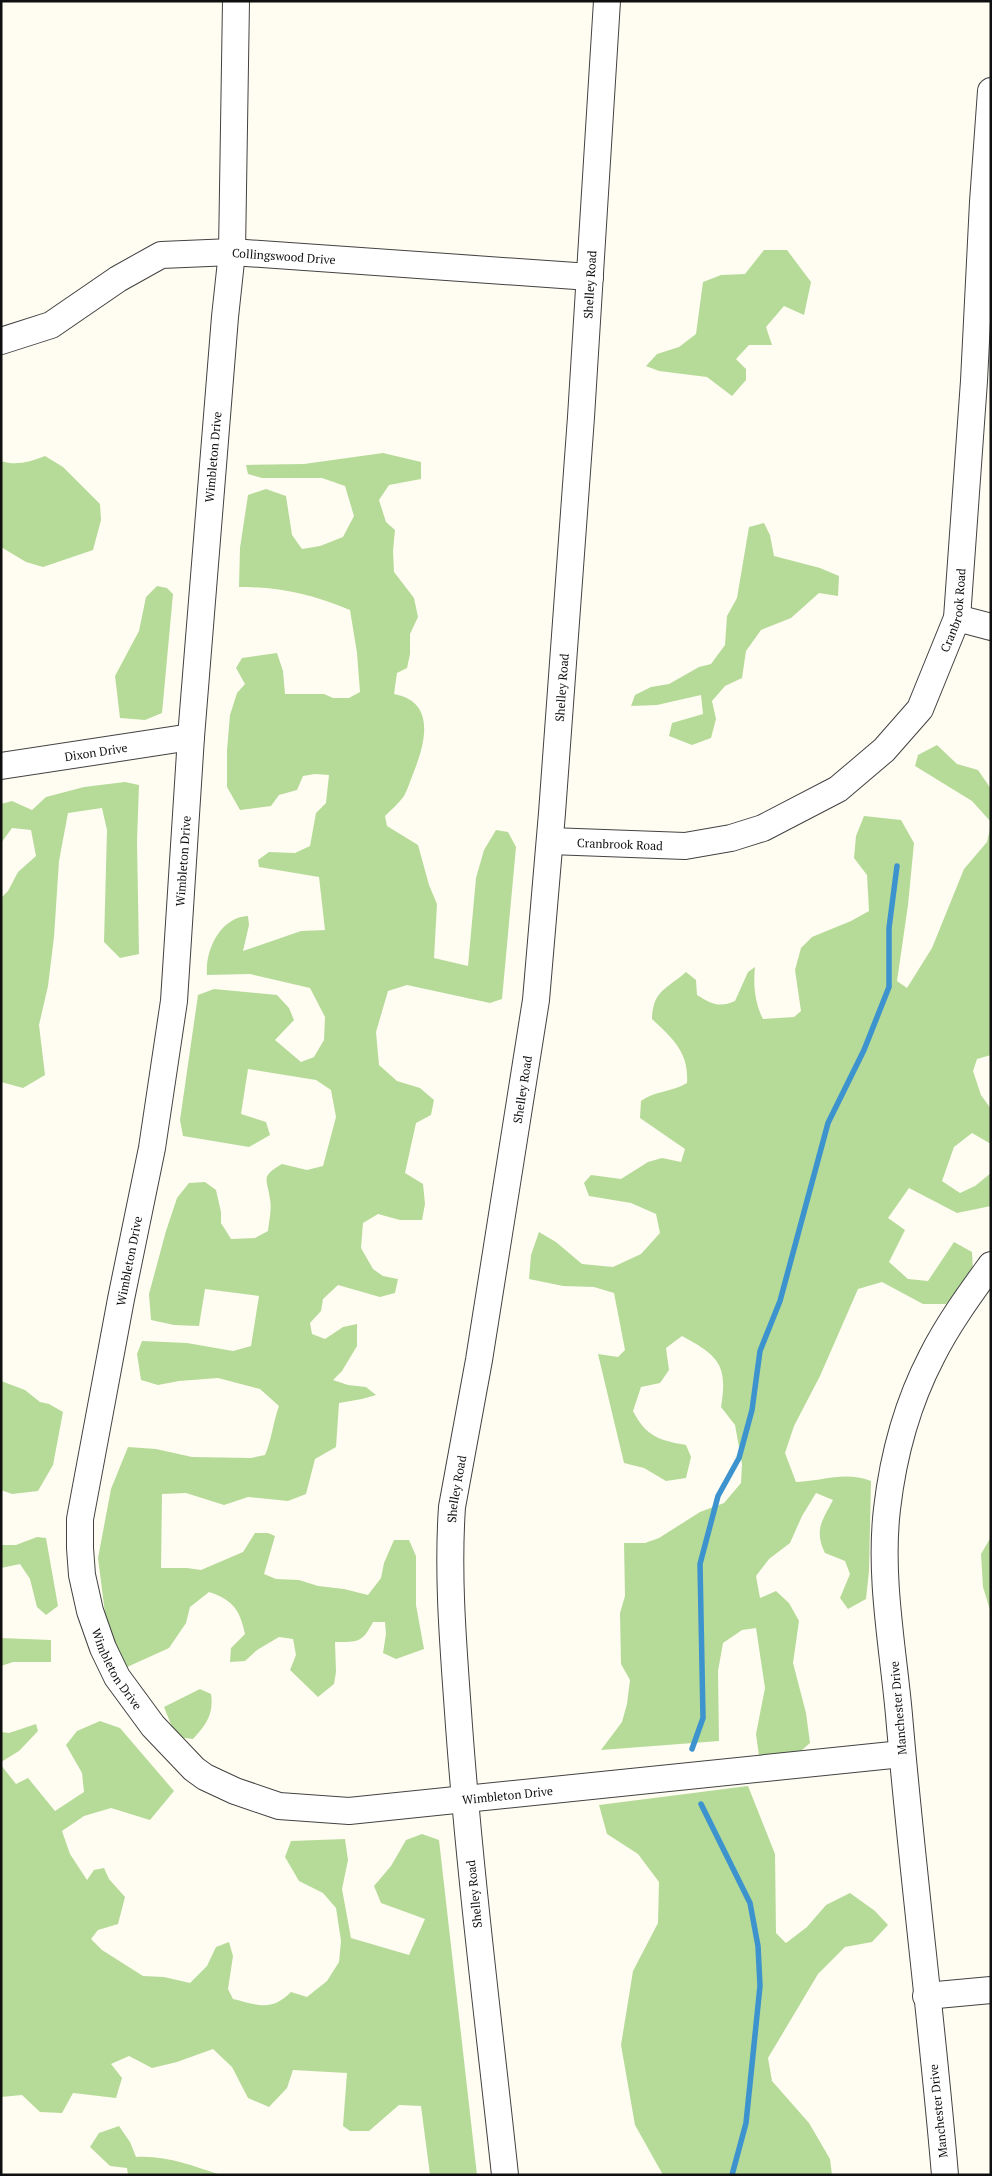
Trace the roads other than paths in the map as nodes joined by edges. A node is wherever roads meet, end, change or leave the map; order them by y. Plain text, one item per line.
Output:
1 (236, 1) edge
2 (607, 1) edge
3 (991, 91) edge
4 (232, 252) junction
5 (590, 277) junction
6 (1, 341) edge
7 (957, 618) junction
8 (991, 627) edge
9 (191, 738) junction
10 (1, 766) edge
11 (550, 841) junction
12 (991, 1265) edge
13 (902, 1754) junction
14 (464, 1800) junction
15 (991, 1990) edge
16 (926, 1996) junction
17 (505, 2175) edge
18 (945, 2175) edge

1 - 4 street, Wimbleton Drive
2 - 5 street, Shelley Road
3 - 7 street, Cranbrook Road
4 - 5 street, Collingswood Drive
4 - 6 street, Collingswood Drive
4 - 9 street, Wimbleton Drive
5 - 11 street, Shelley Road
7 - 8 street
7 - 11 street, Cranbrook Road
9 - 10 street, Dixon Drive
9 - 14 street, Wimbleton Drive
11 - 14 street, Shelley Road
12 - 13 street, Manchester Drive
13 - 14 street, Wimbleton Drive
13 - 16 street, Manchester Drive
14 - 17 street, Shelley Road
15 - 16 street
16 - 18 street, Manchester Drive

